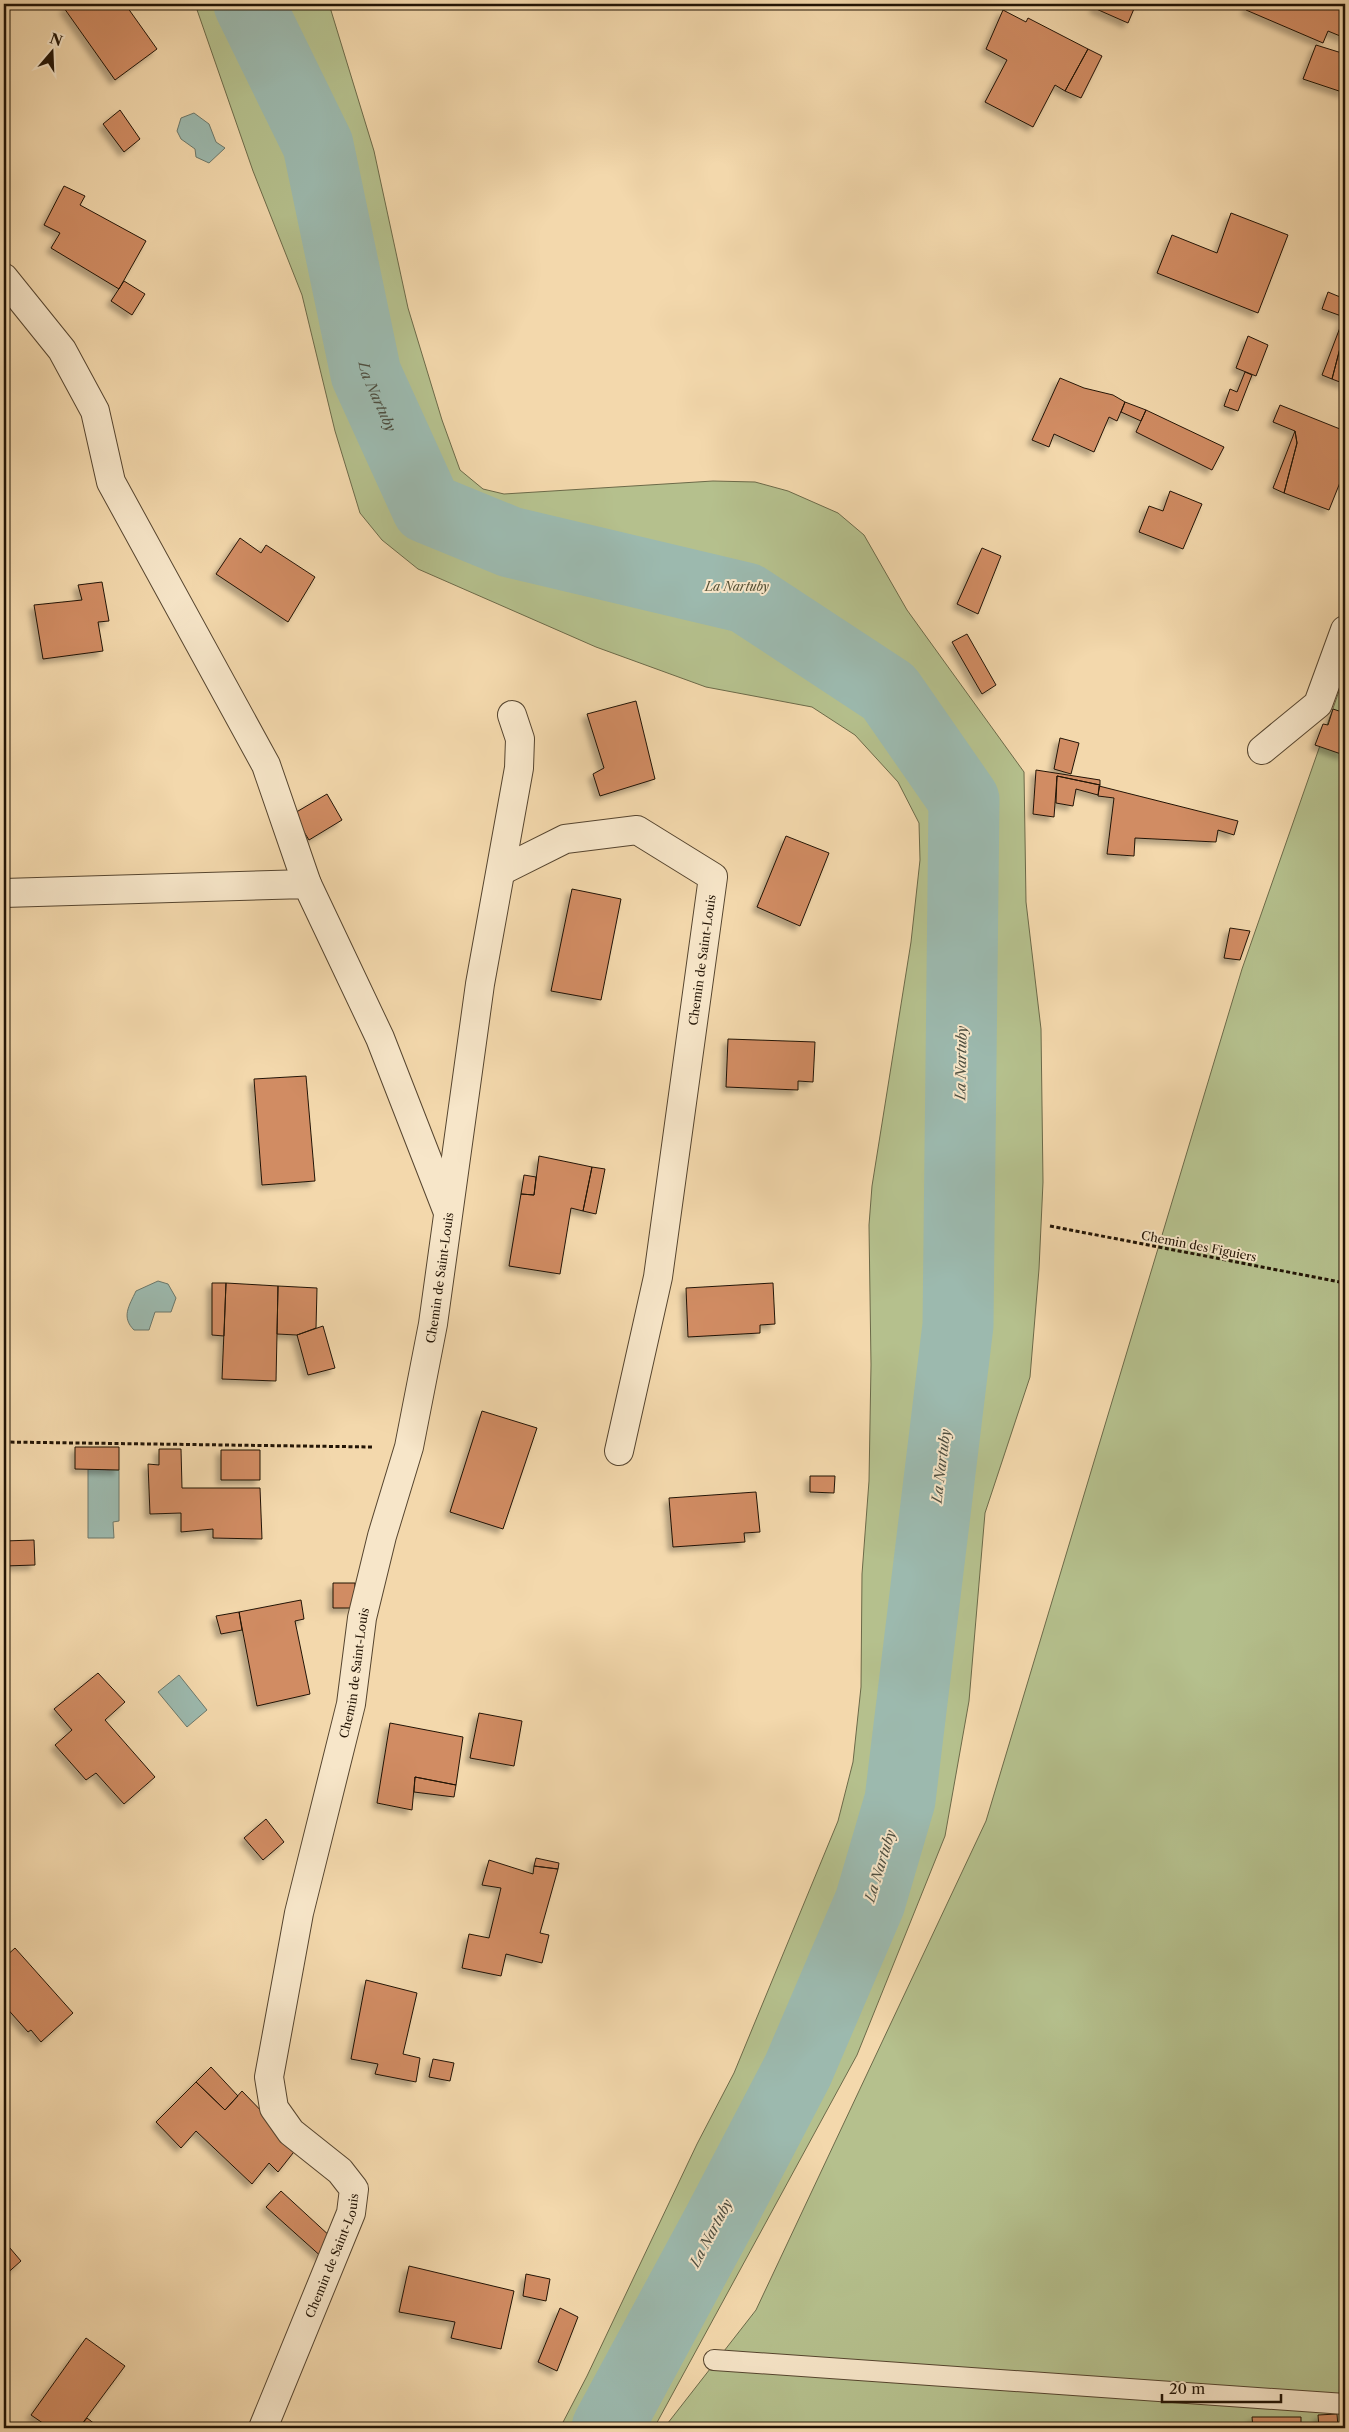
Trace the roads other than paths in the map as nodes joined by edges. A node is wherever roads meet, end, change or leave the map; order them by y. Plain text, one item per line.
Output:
1 (4, 278) edge
2 (1345, 630) edge
3 (512, 715) dead end
4 (1262, 750) dead end
5 (501, 871) junction
6 (306, 884) junction
7 (4, 893) edge
8 (448, 1213) junction
9 (619, 1451) dead end
10 (714, 2360) dead end
11 (1345, 2404) edge
12 (263, 2428) edge

1 - 6 street
2 - 4 street
3 - 5 street, Chemin de Saint-Louis
5 - 8 street, Chemin de Saint-Louis
5 - 9 street, Chemin de Saint-Louis
6 - 7 street
6 - 8 street
8 - 12 street, Chemin de Saint-Louis
10 - 11 lane

